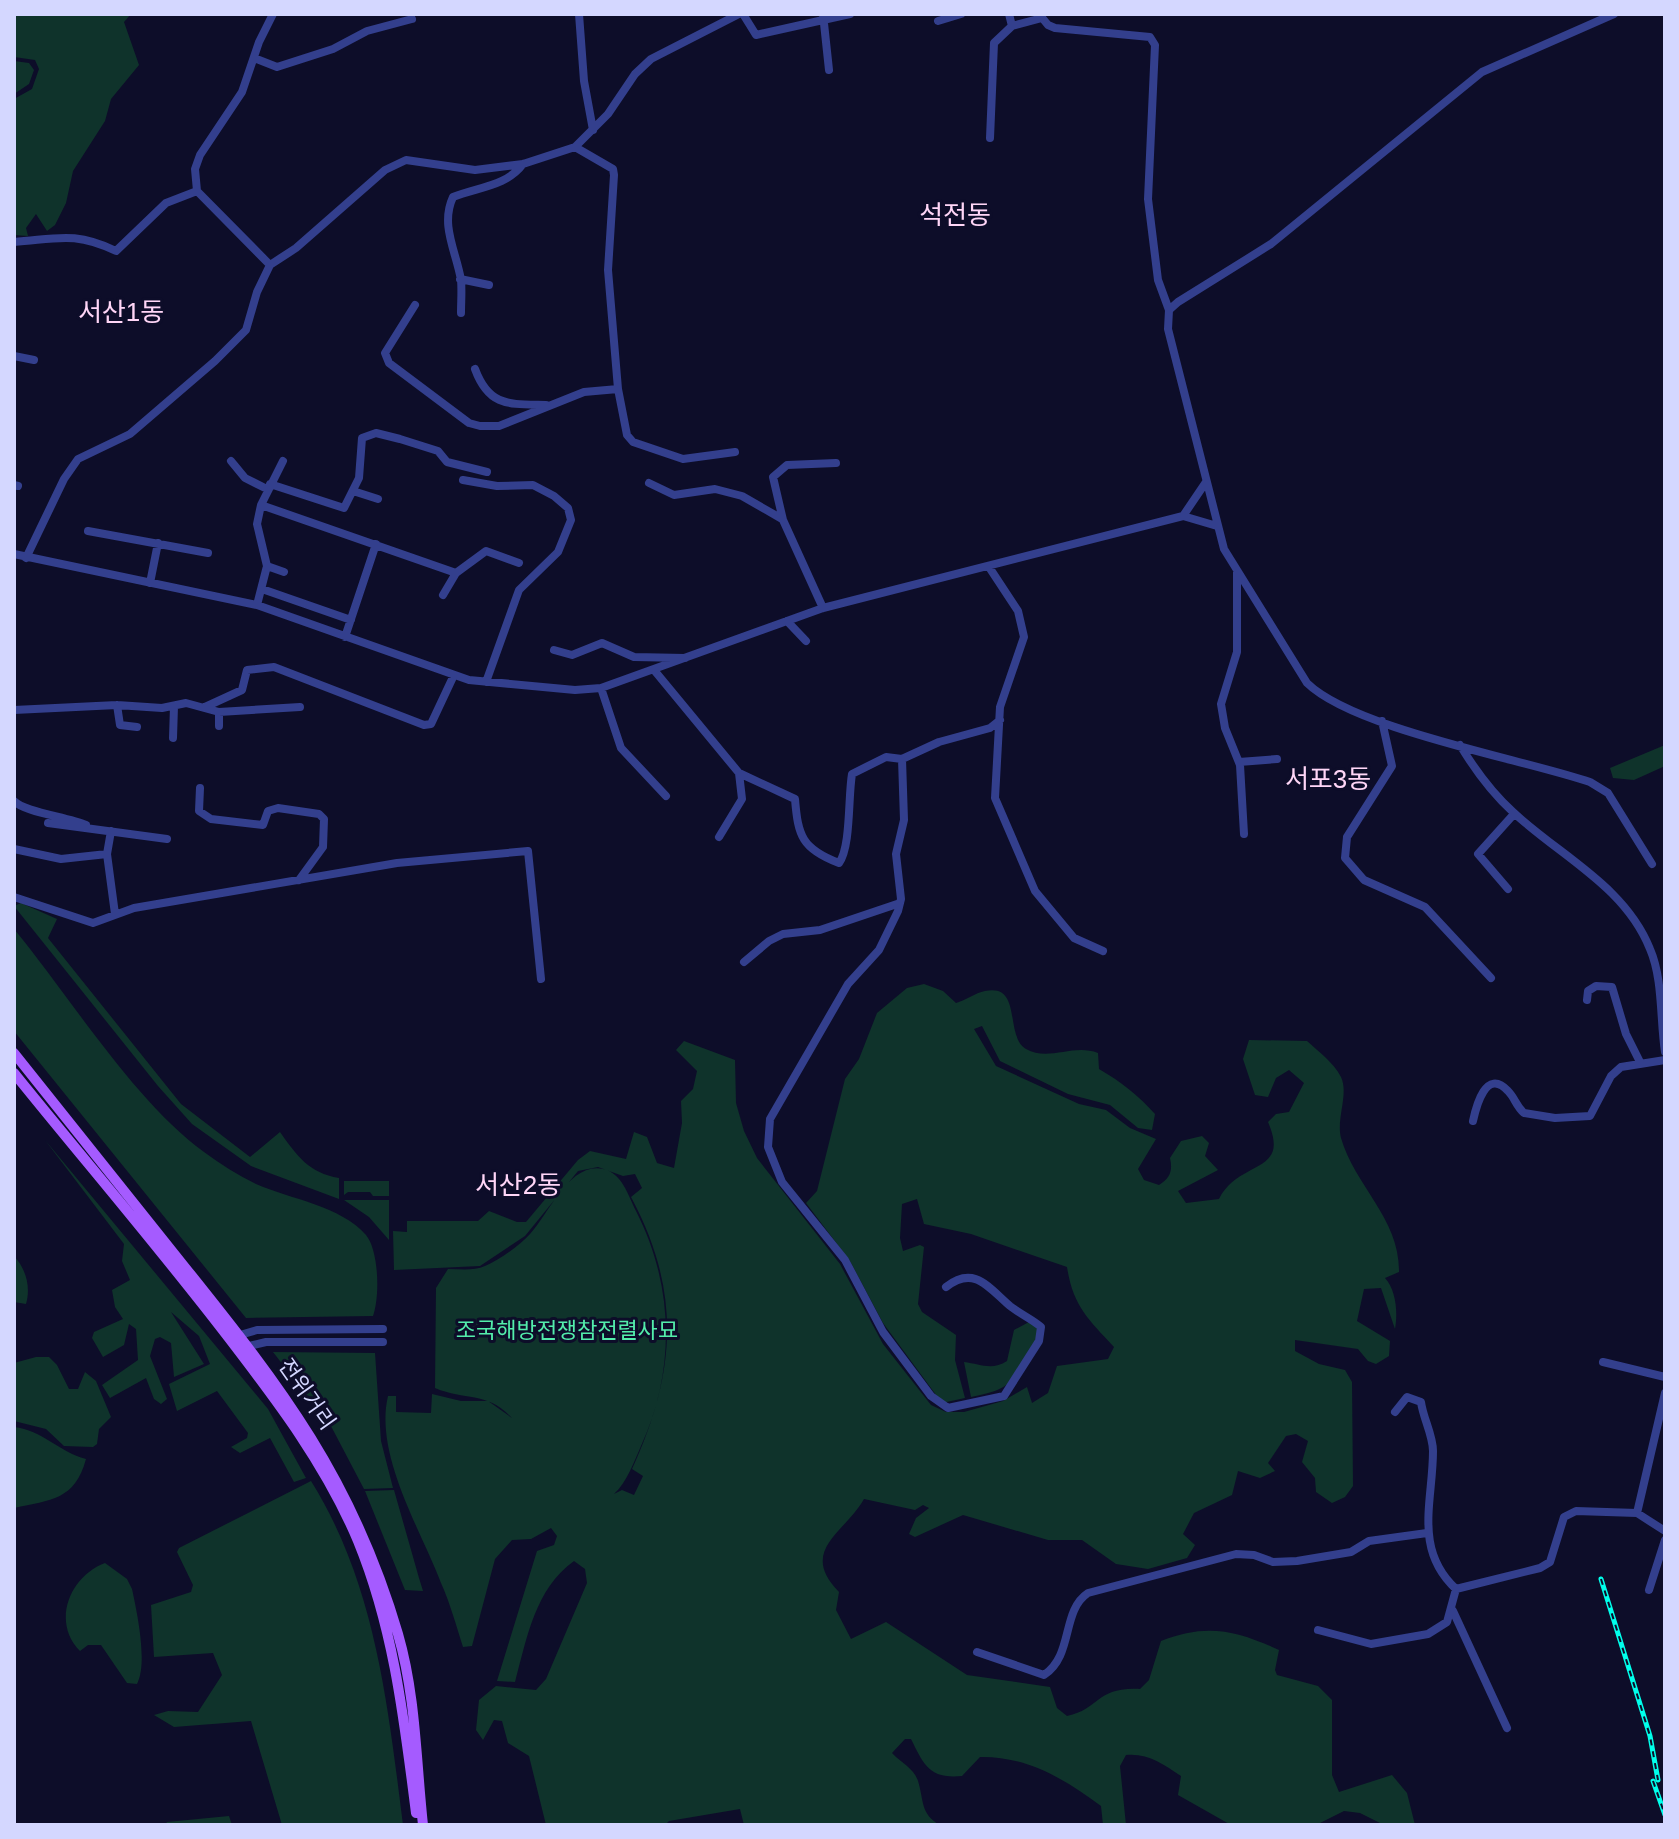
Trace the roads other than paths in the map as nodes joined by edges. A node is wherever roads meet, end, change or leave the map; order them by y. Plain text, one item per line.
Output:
1 (273, 14) edge
2 (579, 14) edge
3 (741, 14) edge
4 (850, 14) edge
5 (961, 14) edge
6 (1009, 14) edge
7 (1614, 14) edge
8 (1041, 16) edge
9 (823, 17) edge
10 (412, 19) dead end
11 (938, 21) dead end
12 (1012, 26) junction
13 (254, 58) junction
14 (829, 70) dead end
15 (593, 130) junction
16 (990, 138) dead end
17 (575, 147) junction
18 (523, 164) junction
19 (197, 191) junction
20 (14, 242) edge
21 (270, 265) junction
22 (460, 279) junction
23 (489, 285) dead end
24 (415, 305) dead end
25 (1169, 310) junction
26 (461, 313) dead end
27 (14, 356) edge
28 (34, 360) dead end
29 (475, 369) dead end
30 (618, 389) junction
31 (550, 405) junction
32 (735, 452) dead end
33 (231, 461) dead end
34 (283, 461) dead end
35 (836, 463) dead end
36 (487, 472) dead end
37 (463, 480) dead end
38 (1206, 482) junction
39 (649, 483) dead end
40 (269, 487) junction
41 (353, 491) junction
42 (378, 499) dead end
43 (261, 505) junction
44 (1183, 516) junction
45 (783, 520) junction
46 (1217, 526) junction
47 (88, 531) dead end
48 (158, 543) junction
49 (376, 544) junction
50 (208, 553) dead end
51 (14, 554) edge
52 (26, 558) junction
53 (519, 563) dead end
54 (267, 566) junction
55 (989, 567) junction
56 (284, 572) dead end
57 (1237, 572) junction
58 (456, 573) junction
59 (150, 583) junction
60 (262, 589) junction
61 (443, 595) dead end
62 (257, 605) junction
63 (823, 608) junction
64 (351, 620) junction
65 (787, 621) junction
66 (345, 637) junction
67 (806, 641) dead end
68 (554, 650) dead end
69 (686, 658) junction
70 (654, 670) junction
71 (454, 675) junction
72 (486, 682) junction
73 (601, 688) junction
74 (117, 705) junction
75 (174, 706) junction
76 (205, 707) junction
77 (300, 707) dead end
78 (14, 710) edge
79 (219, 712) junction
80 (1000, 720) junction
81 (1382, 721) junction
82 (219, 726) dead end
83 (137, 727) dead end
84 (173, 738) dead end
85 (1459, 744) junction
86 (902, 759) junction
87 (1277, 759) dead end
88 (1239, 762) junction
89 (739, 773) junction
90 (200, 788) dead end
91 (666, 796) dead end
92 (14, 801) edge
93 (1514, 814) junction
94 (48, 823) dead end
95 (94, 829) junction
96 (111, 831) junction
97 (1244, 834) dead end
98 (719, 837) dead end
99 (167, 839) dead end
100 (14, 849) edge
101 (107, 854) junction
102 (1652, 864) dead end
103 (299, 880) junction
104 (1508, 889) dead end
105 (14, 897) edge
106 (900, 903) junction
107 (115, 914) junction
108 (1103, 951) dead end
109 (744, 962) dead end
110 (1491, 978) dead end
111 (541, 979) dead end
112 (1587, 1000) dead end
113 (1665, 1052) edge
114 (14, 1053) edge
115 (1665, 1060) edge
116 (1640, 1062) junction
117 (14, 1073) edge
118 (1473, 1121) dead end
119 (946, 1287) dead end
120 (383, 1329) dead end
121 (240, 1335) junction
122 (383, 1342) dead end
123 (249, 1346) junction
124 (1603, 1362) dead end
125 (1665, 1377) edge
126 (1665, 1393) edge
127 (1395, 1412) dead end
128 (1637, 1513) junction
129 (1665, 1531) edge
130 (1427, 1533) junction
131 (1665, 1540) edge
132 (1456, 1589) junction
133 (1649, 1590) dead end
134 (1453, 1611) junction
135 (1318, 1630) dead end
136 (977, 1652) dead end
137 (1507, 1728) dead end
138 (417, 1825) edge
139 (423, 1825) edge

1 - 13 street
2 - 15 street
3 - 9 street
3 - 15 street
4 - 9 street
5 - 11 street
6 - 12 street
7 - 25 street
8 - 12 street
8 - 25 street
9 - 14 street
10 - 13 street
12 - 16 street
13 - 19 street
15 - 17 street
17 - 18 street
17 - 30 street
18 - 21 street
18 - 22 street
19 - 20 street
19 - 21 street
21 - 52 street
22 - 23 street
22 - 26 street
24 - 31 street
25 - 38 street
27 - 28 street
29 - 31 street
30 - 31 street
30 - 32 street
33 - 40 street
34 - 40 street
35 - 45 street
36 - 41 street
37 - 72 street
38 - 44 street
38 - 46 street
39 - 45 street
40 - 41 street
40 - 43 street
41 - 42 street
43 - 49 street
43 - 54 street
44 - 46 street
44 - 55 street
45 - 63 street
46 - 57 street
47 - 48 street
48 - 50 street
48 - 59 street
49 - 58 street
49 - 64 street
51 - 52 street
52 - 59 street
53 - 58 street
54 - 56 street
54 - 60 street
55 - 63 street
55 - 80 street
57 - 81 street
57 - 88 street
58 - 61 street
59 - 62 street
60 - 62 street
60 - 64 street
62 - 66 street
63 - 65 street
64 - 66 street
65 - 67 street
65 - 69 street
66 - 71 street
68 - 69 street
69 - 70 street
70 - 73 street
70 - 89 street
71 - 72 street
71 - 76 street
72 - 73 street
73 - 91 street
74 - 75 street
74 - 78 street
74 - 83 street
75 - 76 street
75 - 84 street
76 - 79 street
77 - 79 street
79 - 82 street
80 - 86 street
80 - 108 street
81 - 85 street
81 - 110 street
85 - 93 street
85 - 102 street
86 - 89 street
86 - 106 street
87 - 88 street
88 - 97 street
89 - 98 street
90 - 103 street
92 - 95 street
93 - 104 street
93 - 113 street
94 - 95 street
95 - 96 street
96 - 99 street
96 - 101 street
100 - 101 street
101 - 107 street
103 - 107 street
103 - 111 street
105 - 107 street
106 - 109 street
106 - 119 street
112 - 116 street
114 - 121 main road, 전위거리
115 - 116 street
116 - 118 street
117 - 138 main road, 전위거리
120 - 121 street
121 - 123 main road, 전위거리
122 - 123 street
123 - 139 main road, 전위거리
124 - 125 street
126 - 128 street
127 - 130 street
128 - 129 street
128 - 132 street
130 - 132 street
130 - 136 street
131 - 133 street
132 - 134 street
134 - 135 street
134 - 137 street

